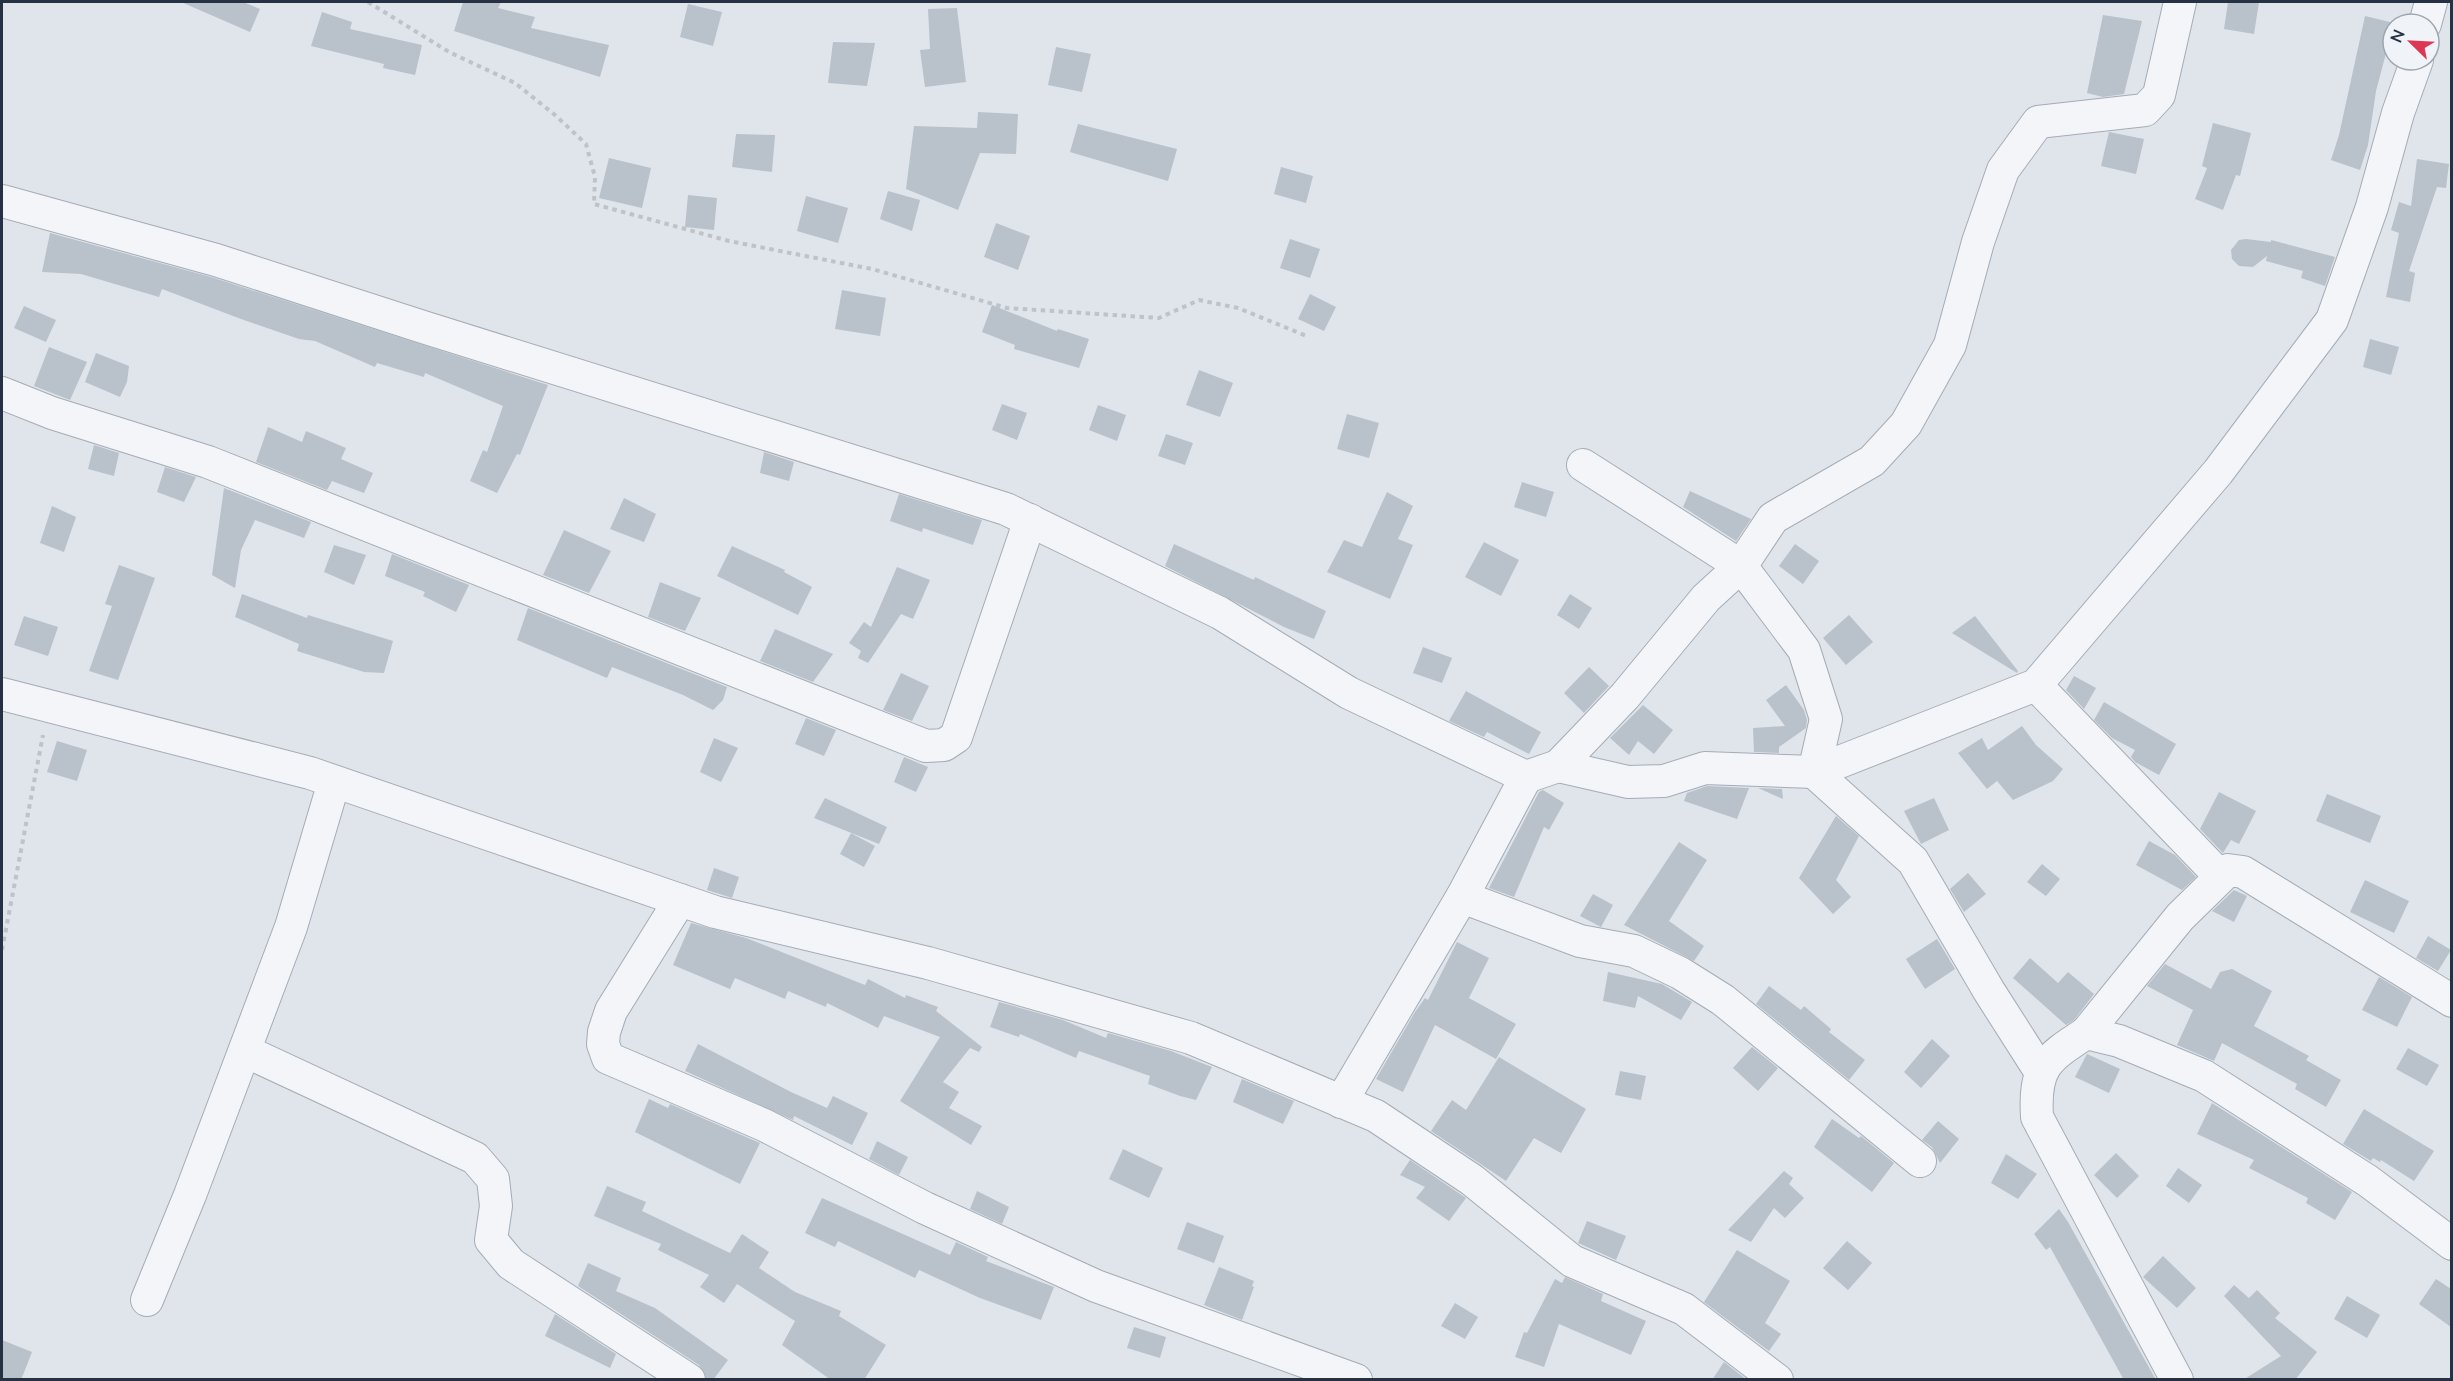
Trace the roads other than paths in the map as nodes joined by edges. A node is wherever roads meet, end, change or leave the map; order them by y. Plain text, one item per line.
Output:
1 (2180, 2) edge
2 (2413, 72) edge
3 (2, 201) edge
4 (2, 393) edge
5 (1583, 465) dead end
6 (1030, 520) junction
7 (1741, 566) junction
8 (2036, 685) junction
9 (2, 694) edge
10 (1558, 766) junction
11 (1814, 772) junction
12 (1526, 777) junction
13 (334, 782) junction
14 (2220, 876) junction
15 (1462, 897) junction
16 (680, 900) junction
17 (2451, 1001) edge
18 (2086, 1034) junction
19 (245, 1051) junction
20 (2040, 1071) junction
21 (1341, 1102) junction
22 (1920, 1161) dead end
23 (2451, 1244) edge
24 (147, 1300) dead end
25 (648, 1368) edge
26 (689, 1380) edge
27 (1356, 1380) edge
28 (1777, 1380) edge
29 (2177, 1380) edge

1 - 7 street
2 - 8 street
3 - 6 street
4 - 6 street
5 - 7 street
6 - 12 street
7 - 10 street
7 - 11 street
8 - 11 street
8 - 14 street
9 - 13 street
10 - 11 street
10 - 12 street
11 - 20 street
12 - 15 street
13 - 16 street
13 - 19 street
14 - 17 street
14 - 18 street
15 - 21 street
15 - 22 street
16 - 21 street
16 - 27 street
18 - 20 street
18 - 23 street
19 - 24 street
19 - 25 street
20 - 29 street
21 - 28 street
25 - 26 street

